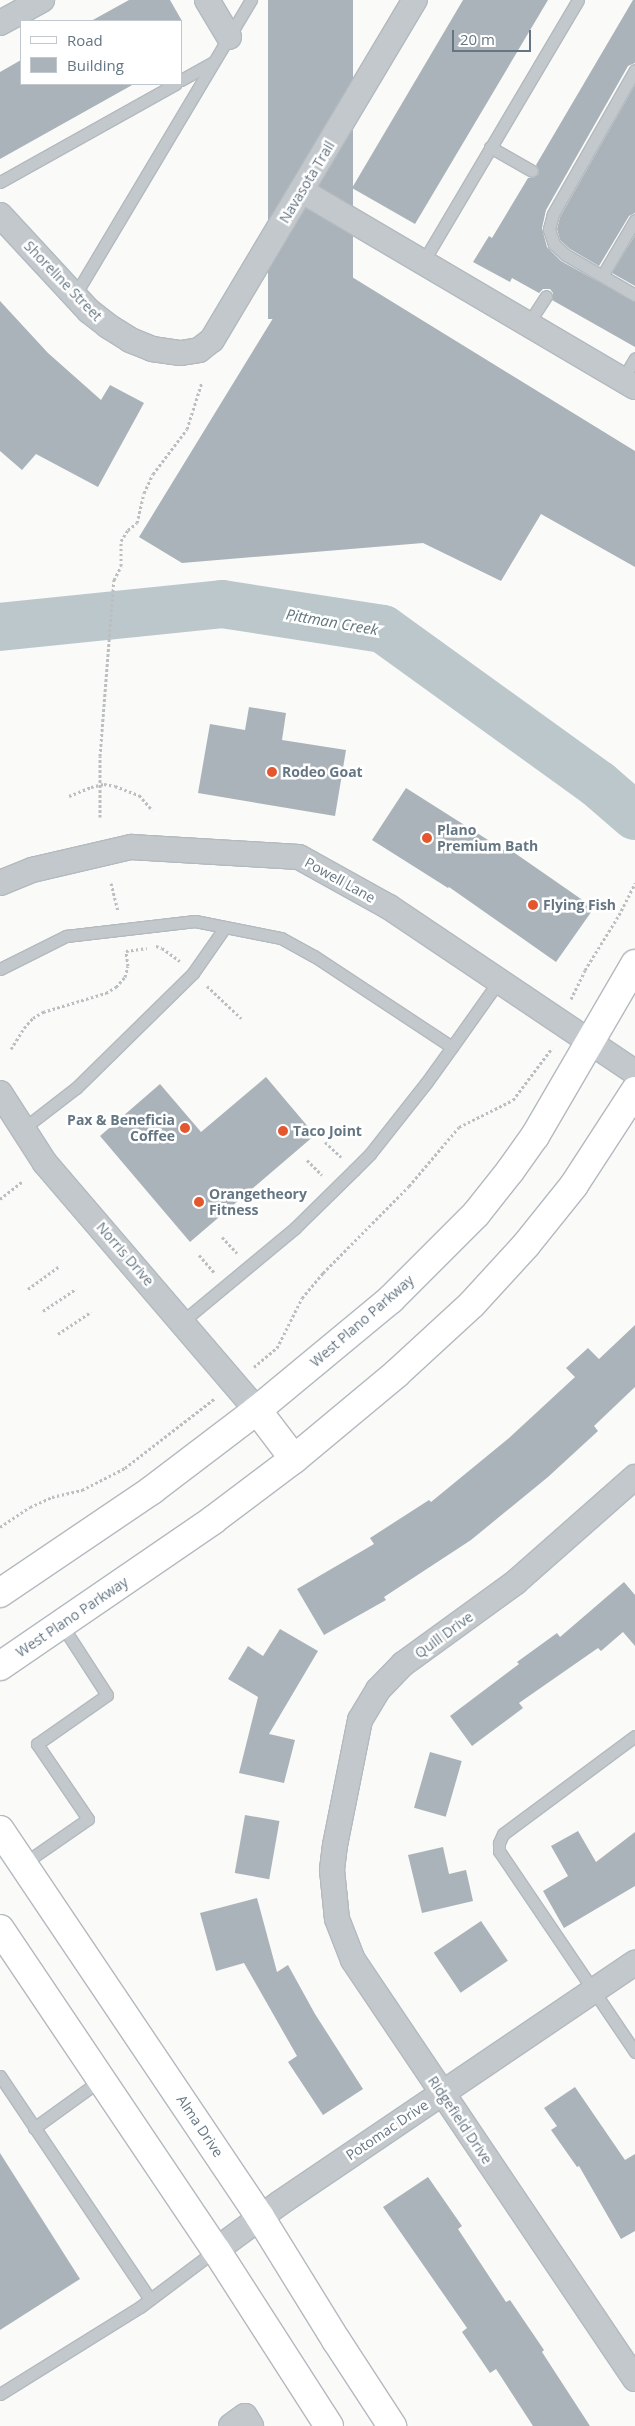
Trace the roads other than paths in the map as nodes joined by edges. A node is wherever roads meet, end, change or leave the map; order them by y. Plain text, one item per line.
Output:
1 (42, 0) edge
2 (207, 0) edge
3 (252, 0) edge
4 (415, 0) edge
5 (578, 0) edge
6 (0, 24) edge
7 (229, 37) junction
8 (214, 62) junction
9 (635, 70) edge
10 (182, 79) edge
11 (173, 85) edge
12 (490, 147) junction
13 (532, 171) dead end
14 (0, 182) edge
15 (302, 191) junction
16 (0, 215) edge
17 (635, 220) edge
18 (423, 262) junction
19 (602, 276) junction
20 (75, 295) junction
21 (635, 295) edge
22 (546, 296) dead end
23 (528, 324) junction
24 (190, 353) joint
25 (635, 358) edge
26 (629, 383) edge
27 (0, 883) edge
28 (225, 927) junction
29 (635, 964) edge
30 (0, 969) edge
31 (498, 982) junction
32 (589, 1043) junction
33 (452, 1047) junction
34 (635, 1072) edge
35 (635, 1091) edge
36 (0, 1093) edge
37 (24, 1128) junction
38 (183, 1321) junction
39 (257, 1410) junction
40 (294, 1459) junction
41 (635, 1477) edge
42 (0, 1593) edge
43 (61, 1624) junction
44 (0, 1666) edge
45 (635, 1736) edge
46 (0, 1830) edge
47 (335, 1845) joint
48 (23, 1864) junction
49 (0, 1929) edge
50 (635, 1963) edge
51 (594, 1991) junction
52 (635, 2052) edge
53 (0, 2076) edge
54 (102, 2078) junction
55 (442, 2093) junction
56 (34, 2128) junction
57 (260, 2217) junction
58 (216, 2250) junction
59 (149, 2298) junction
60 (635, 2379) edge
61 (0, 2394) edge
62 (329, 2426) edge
63 (392, 2426) edge

1 - 6 street
2 - 7 street
3 - 7 lane
4 - 15 street, Navasota Trail
5 - 12 lane
7 - 8 lane
8 - 10 lane
8 - 20 lane
9 - 19 lane
11 - 14 lane
12 - 13 lane
12 - 18 lane
15 - 18 street
15 - 24 street, Navasota Trail
16 - 20 street, Shoreline Street
17 - 19 lane
18 - 23 street
19 - 21 lane
20 - 24 street, Shoreline Street
22 - 23 lane
23 - 26 street
25 - 26 lane
27 - 31 street, Powell Lane
28 - 30 lane
28 - 33 lane
28 - 37 lane
29 - 32 main road, West Plano Parkway
31 - 32 street, Powell Lane
31 - 33 lane
32 - 34 street, Powell Lane
32 - 39 main road, West Plano Parkway
33 - 38 lane
35 - 40 main road, West Plano Parkway
36 - 37 street, Norris Drive
37 - 38 street, Norris Drive
38 - 39 street, Norris Drive
39 - 40 main road
39 - 42 main road, West Plano Parkway
40 - 43 main road, West Plano Parkway
41 - 47 street, Quill Drive
43 - 44 main road, West Plano Parkway
43 - 48 lane
45 - 51 lane
46 - 48 main road, Alma Drive
47 - 55 street, Ridgefield Drive
48 - 57 main road, Alma Drive
49 - 54 main road
50 - 51 street, Potomac Drive
51 - 52 lane
51 - 55 street, Potomac Drive
53 - 56 lane
54 - 56 lane
54 - 58 main road
55 - 57 street, Potomac Drive
55 - 60 street, Ridgefield Drive
56 - 59 lane
57 - 58 street, Potomac Drive
57 - 63 main road, Alma Drive
58 - 59 lane
58 - 62 main road
59 - 61 lane

